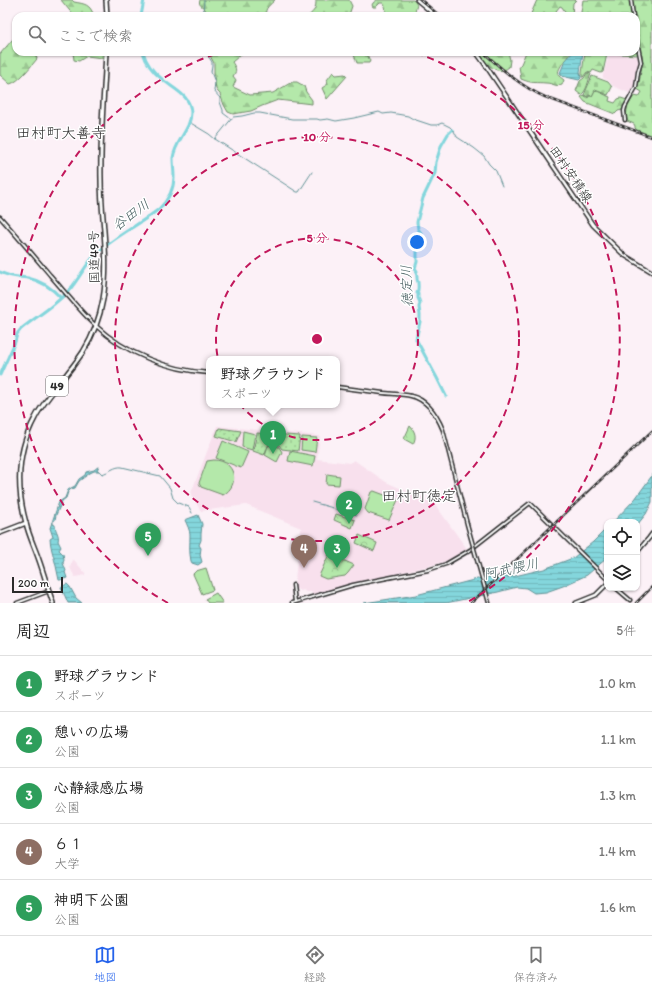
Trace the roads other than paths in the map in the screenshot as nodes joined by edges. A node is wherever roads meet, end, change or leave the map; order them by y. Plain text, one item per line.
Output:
1 (106, 0) edge
2 (417, 0) edge
3 (631, 0) edge
4 (107, 12) edge
5 (431, 12) edge
6 (632, 12) edge
7 (640, 55) edge
8 (106, 56) edge
9 (479, 56) edge
10 (625, 120) dead end
11 (0, 217) edge
12 (652, 272) edge
13 (96, 326) junction
14 (206, 373) edge
15 (340, 387) edge
16 (26, 523) junction
17 (0, 533) edge
18 (652, 534) edge
19 (640, 548) edge
20 (604, 577) edge
21 (293, 585) dead end
22 (604, 587) edge
23 (49, 591) junction
24 (620, 591) edge
25 (630, 600) dead end
26 (17, 603) edge
27 (53, 603) edge
28 (293, 603) edge
29 (489, 603) edge
30 (576, 603) edge

1 - 4 main road
2 - 5 main road
3 - 6 street
7 - 10 street
8 - 13 main road, 国道49号 / 49
9 - 12 main road, 田村安積線
11 - 13 street
13 - 14 street
13 - 16 main road, 国道49号 / 49
15 - 29 street, bridge
16 - 17 main road
16 - 23 main road, 国道49号 / 49
18 - 19 main road
20 - 28 street
21 - 28 street
22 - 30 main road
23 - 26 street
23 - 27 main road, 国道49号 / 49
24 - 25 street

